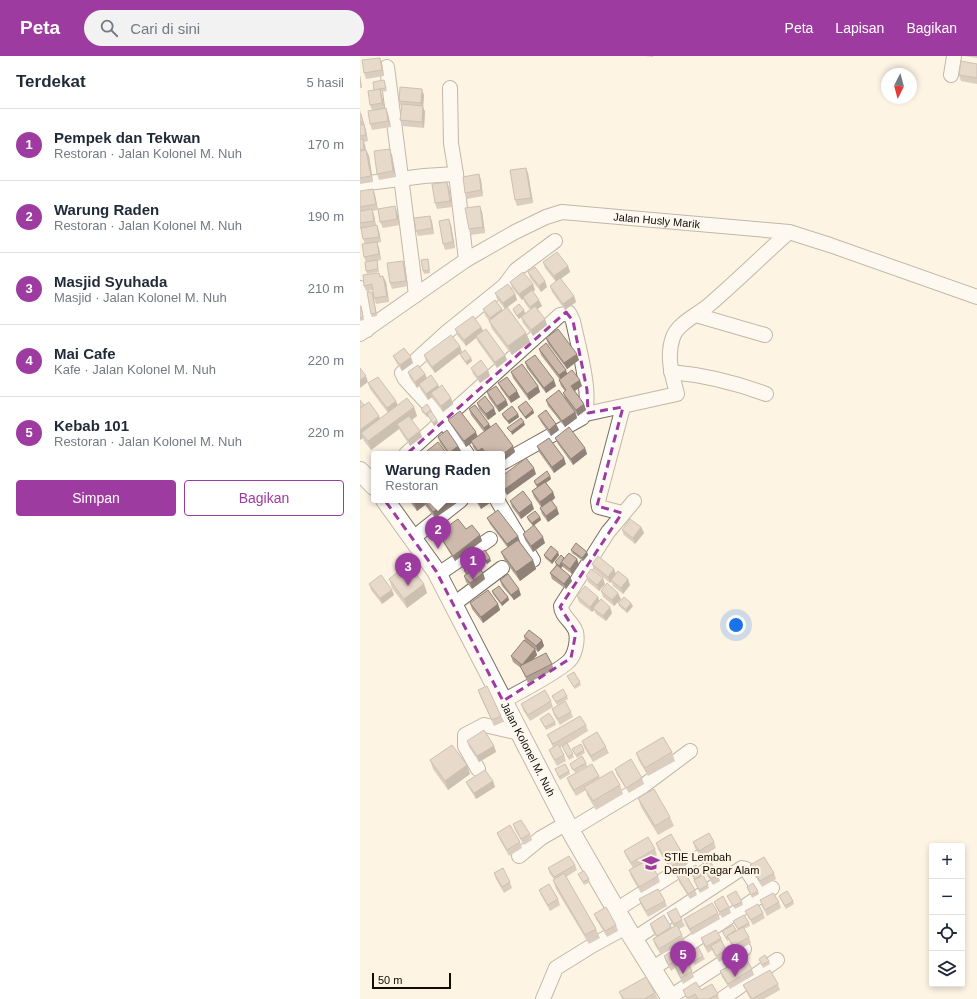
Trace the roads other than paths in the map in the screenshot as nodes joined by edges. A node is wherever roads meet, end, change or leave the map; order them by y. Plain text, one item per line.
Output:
1 (954, 56) edge
2 (387, 67) dead end
3 (951, 75) dead end
4 (450, 88) dead end
5 (456, 174) junction
6 (400, 179) junction
7 (360, 184) edge
8 (789, 232) junction
9 (555, 241) dead end
10 (466, 260) junction
11 (360, 288) edge
12 (416, 295) junction
13 (977, 297) edge
14 (696, 315) junction
15 (363, 332) edge
16 (765, 335) dead end
17 (671, 372) junction
18 (766, 394) dead end
19 (623, 406) junction
20 (586, 414) junction
21 (443, 420) junction
22 (409, 451) edge
23 (465, 451) edge
24 (505, 461) edge
25 (360, 472) edge
26 (371, 482) edge
27 (634, 501) dead end
28 (387, 503) edge
29 (457, 503) edge
30 (499, 503) edge
31 (622, 513) junction
32 (413, 538) junction
33 (490, 539) dead end
34 (533, 560) edge
35 (502, 568) dead end
36 (438, 575) junction
37 (454, 604) junction
38 (503, 701) junction
39 (520, 733) junction
40 (690, 751) dead end
41 (478, 769) dead end
42 (569, 826) junction
43 (519, 856) dead end
44 (698, 858) dead end
45 (616, 910) junction
46 (630, 933) junction
47 (744, 949) dead end
48 (777, 960) dead end
49 (652, 969) junction
50 (670, 998) edge
51 (543, 999) edge
52 (722, 999) edge

1 - 3 street
2 - 6 street
4 - 5 street
5 - 6 street
5 - 10 street
6 - 7 street
6 - 12 street
8 - 10 street, Jalan Husly Marik
8 - 13 street, Jalan Husly Marik
8 - 14 street
9 - 21 street
10 - 12 street, Jalan Husly Marik
11 - 15 street
12 - 15 street, Jalan Husly Marik
14 - 16 street
14 - 17 street
17 - 18 street
17 - 19 street
19 - 20 street
19 - 31 street
20 - 21 street
20 - 24 street
21 - 22 street
21 - 23 street
25 - 26 main road
27 - 31 street
28 - 32 main road, Jalan Kolonel M. Nuh
29 - 32 street
30 - 34 street
31 - 38 street
32 - 36 main road, Jalan Kolonel M. Nuh
33 - 36 street
35 - 37 street
36 - 37 main road, Jalan Kolonel M. Nuh
37 - 38 main road, Jalan Kolonel M. Nuh
38 - 39 main road, Jalan Kolonel M. Nuh
39 - 41 street
39 - 42 main road, Jalan Kolonel M. Nuh
40 - 42 street
42 - 43 street
42 - 45 main road, Jalan Kolonel M. Nuh
44 - 45 street
45 - 46 main road, Jalan Kolonel M. Nuh
46 - 49 main road, Jalan Kolonel M. Nuh
46 - 49 street
46 - 51 street
47 - 50 street
48 - 52 street
49 - 50 main road, Jalan Kolonel M. Nuh

